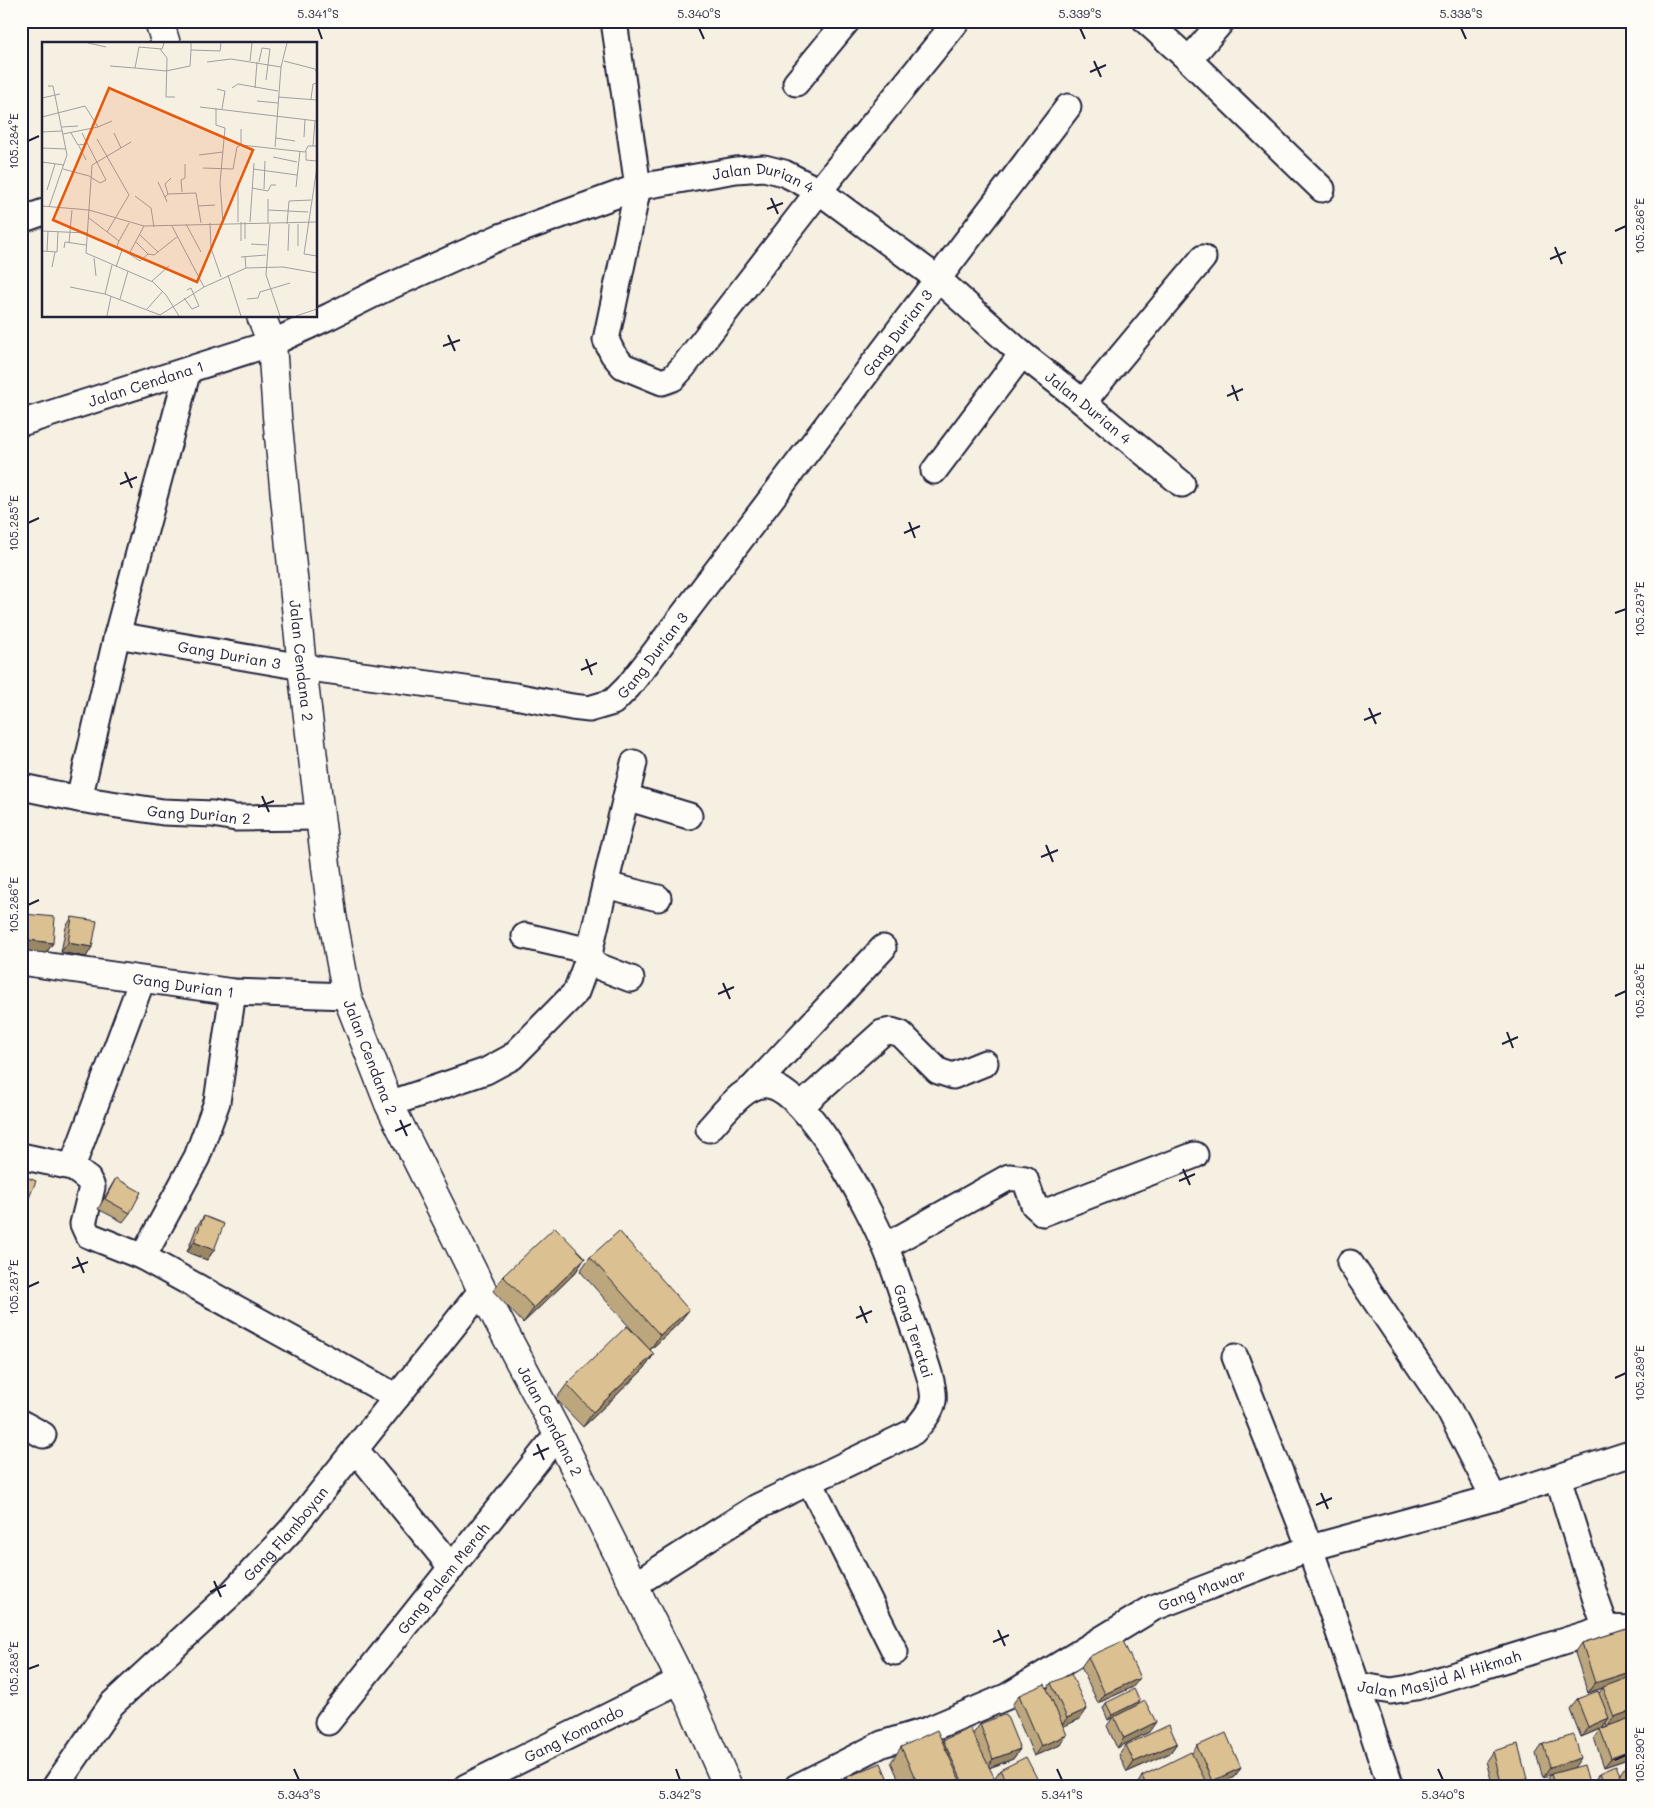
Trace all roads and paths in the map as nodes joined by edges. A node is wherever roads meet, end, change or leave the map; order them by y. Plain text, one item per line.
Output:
1 (159, 21) edge
2 (614, 21) edge
3 (847, 21) edge
4 (957, 21) edge
5 (1146, 21) edge
6 (1222, 21) edge
7 (165, 42) edge
8 (1189, 60) junction
9 (796, 83) dead end
10 (1068, 107) dead end
11 (638, 187) junction
12 (1322, 188) dead end
13 (819, 191) junction
14 (42, 213) edge
15 (21, 220) edge
16 (1203, 258) dead end
17 (938, 278) junction
18 (262, 318) edge
19 (272, 343) junction
20 (1022, 354) junction
21 (188, 370) junction
22 (1082, 402) junction
23 (21, 423) edge
24 (934, 471) dead end
25 (1182, 484) dead end
26 (117, 635) junction
27 (302, 667) junction
28 (634, 762) dead end
29 (21, 790) edge
30 (626, 796) junction
31 (79, 799) junction
32 (319, 816) junction
33 (689, 816) dead end
34 (606, 884) junction
35 (658, 898) dead end
36 (525, 936) dead end
37 (883, 948) dead end
38 (589, 957) junction
39 (21, 962) edge
40 (631, 979) dead end
41 (142, 980) junction
42 (233, 992) junction
43 (347, 996) junction
44 (985, 1064) dead end
45 (754, 1086) junction
46 (389, 1104) junction
47 (801, 1106) junction
48 (710, 1129) dead end
49 (1195, 1155) dead end
50 (21, 1156) edge
51 (72, 1167) junction
52 (886, 1246) junction
53 (143, 1257) junction
54 (1350, 1263) dead end
55 (482, 1290) junction
56 (1235, 1357) dead end
57 (397, 1397) junction
58 (21, 1423) edge
59 (558, 1434) junction
60 (43, 1435) dead end
61 (355, 1449) junction
62 (1633, 1453) edge
63 (1558, 1478) junction
64 (810, 1482) junction
65 (1494, 1498) junction
66 (1310, 1548) junction
67 (452, 1568) junction
68 (634, 1585) junction
69 (1606, 1628) junction
70 (1633, 1629) edge
71 (895, 1652) dead end
72 (681, 1680) junction
73 (1357, 1685) junction
74 (328, 1722) dead end
75 (55, 1787) edge
76 (466, 1787) edge
77 (728, 1787) edge
78 (796, 1787) edge
79 (1391, 1787) edge

1 - 7 street
2 - 11 street
3 - 9 street
4 - 13 street
5 - 8 street
6 - 8 street
8 - 12 street
10 - 17 street, Gang Durian 3
11 - 13 street, Jalan Durian 4
11 - 13 street
11 - 19 street, Jalan Durian 4
13 - 17 street, Jalan Durian 4
14 - 15 street
16 - 22 street
17 - 20 street, Jalan Durian 4
17 - 27 street, Gang Durian 3
18 - 19 street, Jalan Cendana 2
19 - 21 street, Jalan Cendana 1
19 - 27 street, Jalan Cendana 2
20 - 22 street, Jalan Durian 4
20 - 24 street
21 - 23 street, Jalan Cendana 1
21 - 26 street
22 - 25 street, Jalan Durian 4
26 - 27 street, Gang Durian 3
26 - 31 street
27 - 32 street, Jalan Cendana 2
28 - 30 street
29 - 31 street, Gang Durian 2
30 - 33 street
30 - 34 street
31 - 32 street, Gang Durian 2
32 - 43 street, Jalan Cendana 2
34 - 35 street
34 - 38 street
36 - 38 street
37 - 45 street
38 - 40 street
38 - 46 street
39 - 41 street, Gang Durian 1
41 - 42 street, Gang Durian 1
41 - 51 street
42 - 43 street, Gang Durian 1
42 - 53 street
43 - 46 street, Jalan Cendana 2
44 - 47 street
45 - 47 street, Gang Teratai
45 - 48 street
46 - 55 street, Jalan Cendana 2
47 - 52 street, Gang Teratai
49 - 52 street
50 - 51 street
51 - 53 street
52 - 64 street, Gang Teratai
53 - 57 street
54 - 65 street
55 - 57 street, Gang Flamboyan
55 - 59 street, Jalan Cendana 2
56 - 66 street, Jalan Masjid Al Hikmah
57 - 61 street, Gang Flamboyan
58 - 60 street
59 - 67 street, Gang Palem Merah
59 - 68 street, Jalan Cendana 2
61 - 67 street
61 - 75 street, Gang Flamboyan
62 - 63 street, Gang Mawar
63 - 65 street, Gang Mawar
63 - 69 street
64 - 68 street, Gang Teratai
64 - 71 street
65 - 66 street, Gang Mawar
66 - 73 street, Jalan Masjid Al Hikmah
66 - 78 street, Gang Mawar
67 - 74 street, Gang Palem Merah
68 - 72 street, Jalan Cendana 2
69 - 70 street, Jalan Masjid Al Hikmah
69 - 73 street, Jalan Masjid Al Hikmah
72 - 76 street, Gang Komando
72 - 77 street, Jalan Cendana 2
73 - 79 street

